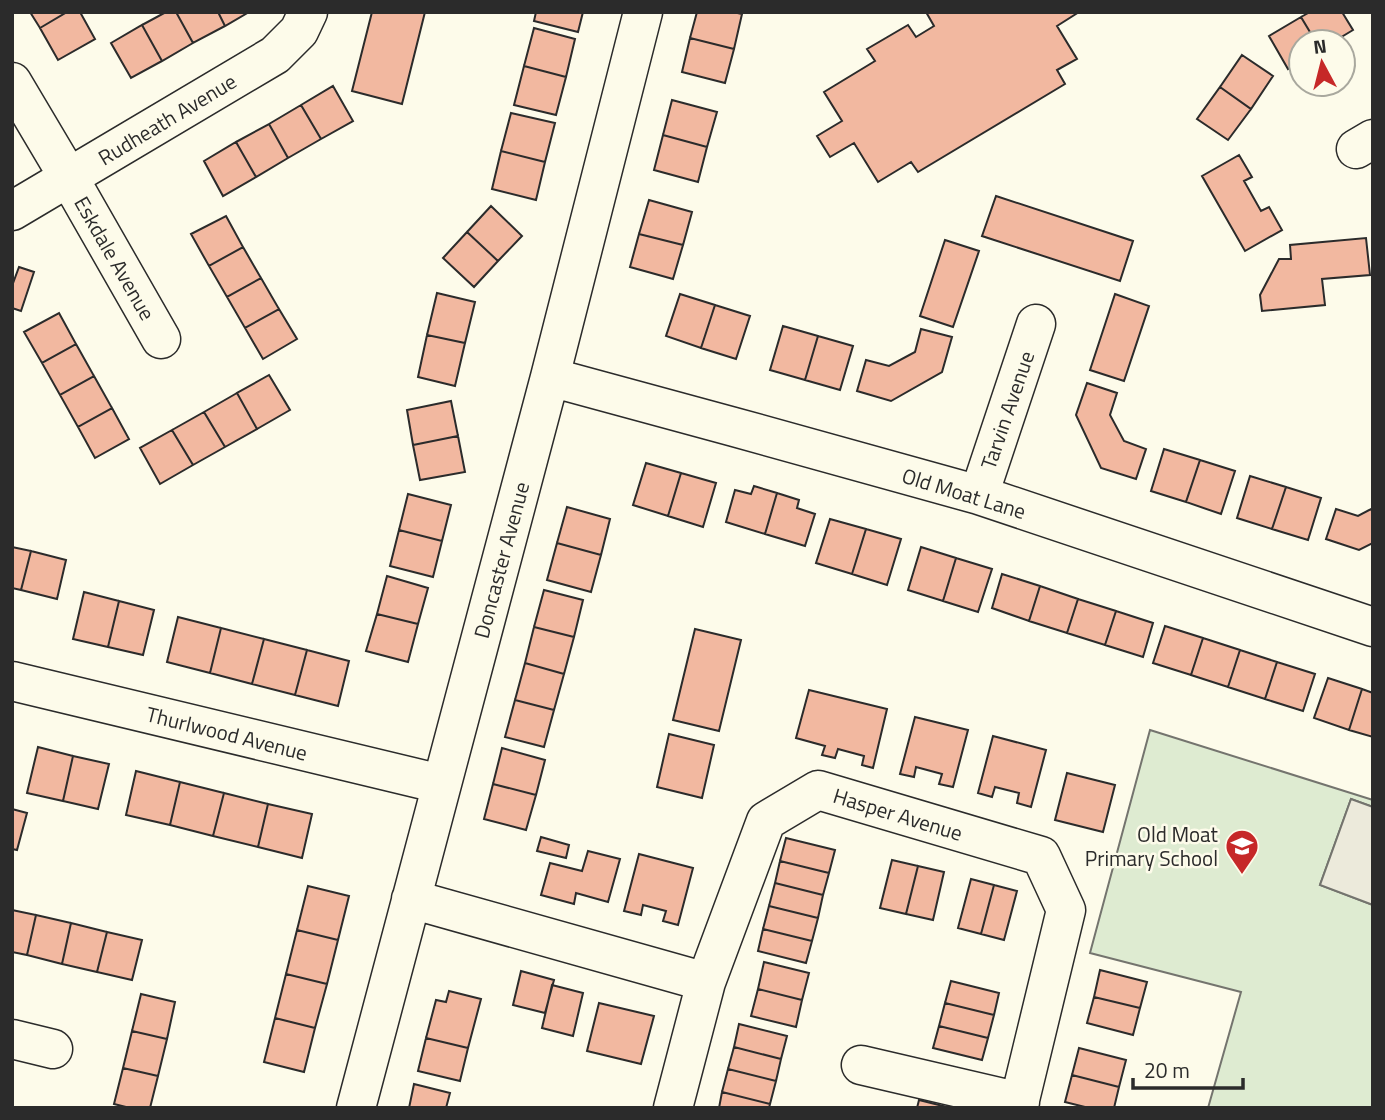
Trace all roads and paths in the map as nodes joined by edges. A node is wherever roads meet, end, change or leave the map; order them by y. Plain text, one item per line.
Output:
1 (308, 12) edge
2 (643, 12) edge
3 (12, 82) edge
4 (69, 177) junction
5 (12, 211) edge
6 (1036, 324) dead end
7 (161, 339) dead end
8 (550, 377) junction
9 (978, 495) junction
10 (1373, 627) edge
11 (12, 681) edge
12 (441, 785) junction
13 (411, 899) junction
14 (706, 982) junction
15 (12, 1039) edge
16 (53, 1049) dead end
17 (861, 1065) dead end
18 (1019, 1105) edge
19 (356, 1108) edge
20 (673, 1108) edge

1 - 4 street, Rudheath Avenue
2 - 8 street, Doncaster Avenue
3 - 4 street, Eskdale Avenue
4 - 5 street, Rudheath Avenue
4 - 7 street, Eskdale Avenue
6 - 9 street, Tarvin Avenue
8 - 9 street, Old Moat Lane
8 - 12 street, Doncaster Avenue
9 - 10 street, Old Moat Lane
11 - 12 street, Thurlwood Avenue
12 - 13 street, Doncaster Avenue
13 - 14 street
13 - 19 street, Doncaster Avenue
14 - 18 street, Hasper Avenue
14 - 20 street, Hasper Avenue
15 - 16 street
17 - 18 street

